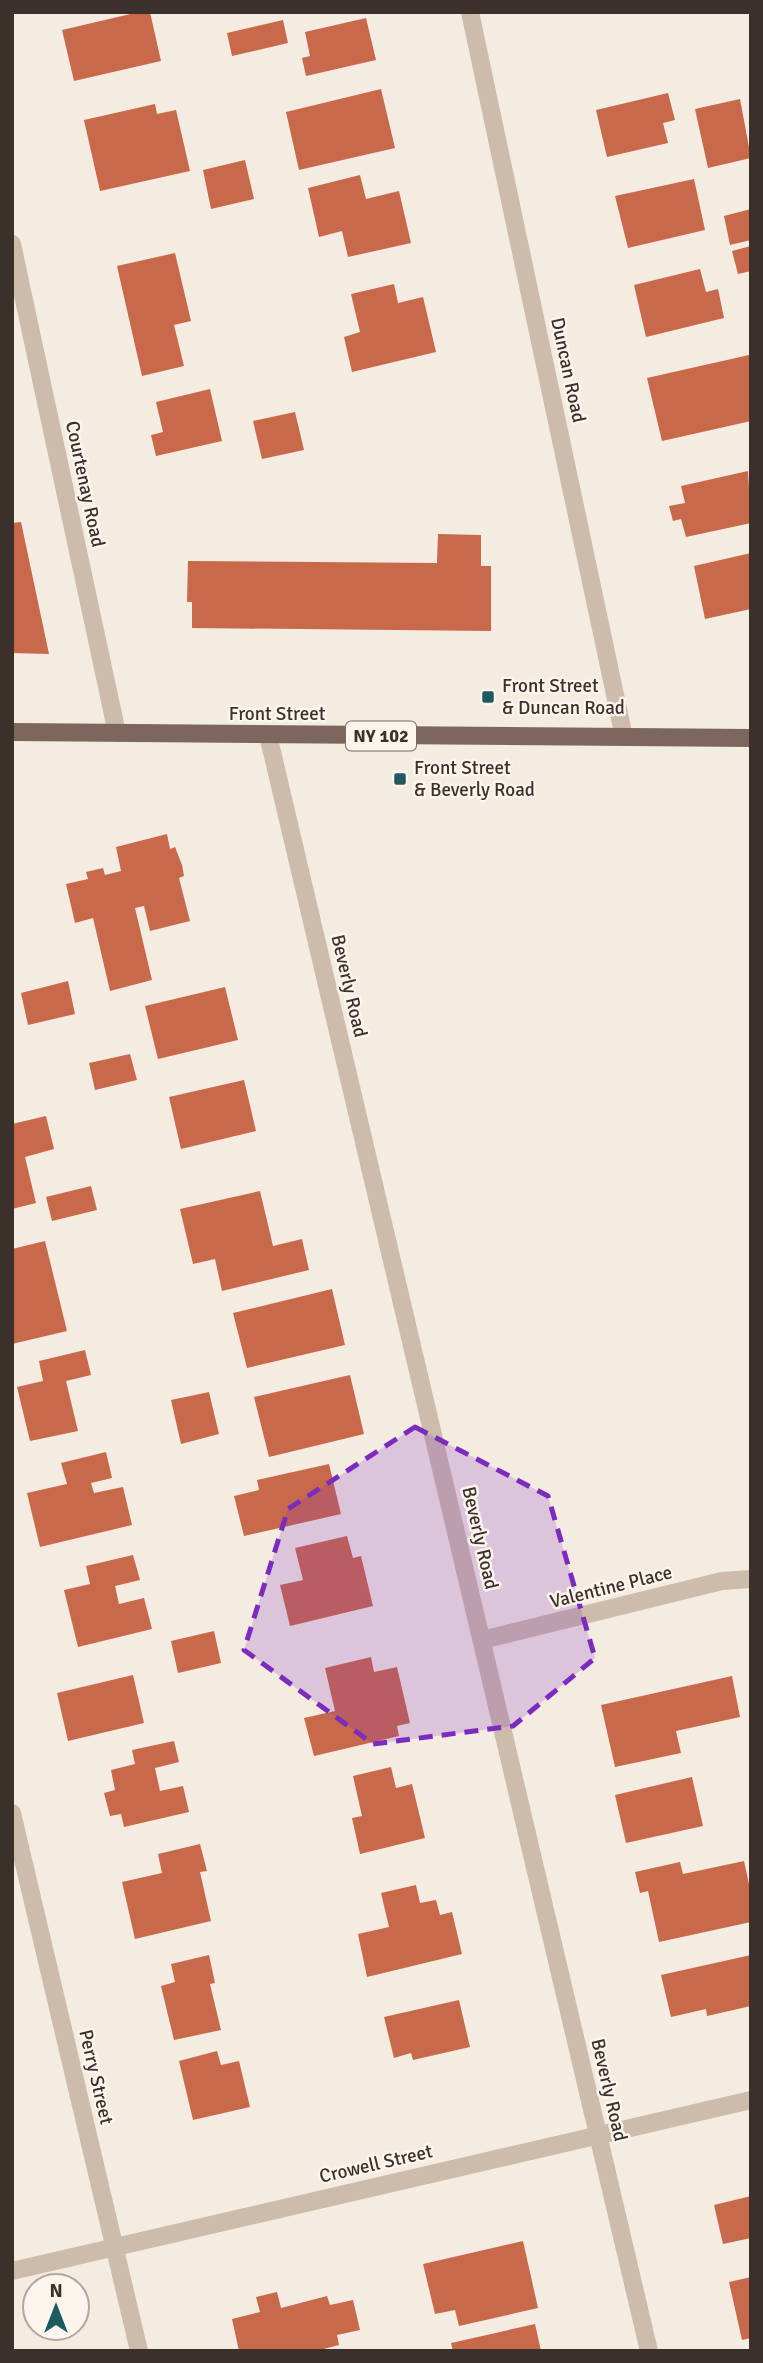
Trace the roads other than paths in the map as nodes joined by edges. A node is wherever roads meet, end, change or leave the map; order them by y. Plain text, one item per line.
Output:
1 (470, 12) edge
2 (12, 244) edge
3 (12, 732) edge
4 (117, 733) junction
5 (268, 735) junction
6 (624, 737) junction
7 (751, 738) edge
8 (751, 1580) edge
9 (482, 1640) junction
10 (12, 1813) edge
11 (751, 2100) edge
12 (598, 2134) junction
13 (115, 2247) junction
14 (12, 2271) edge
15 (139, 2351) edge
16 (649, 2351) edge

1 - 6 street, Duncan Road
2 - 4 street, Courtenay Road
3 - 4 main road, Front Street / NY 102
4 - 5 main road, Front Street / NY 102
5 - 6 main road, Front Street / NY 102
5 - 9 street, Beverly Road
6 - 7 main road, Front Street / NY 102
8 - 9 street, Valentine Place
9 - 12 street, Beverly Road
10 - 13 street, Perry Street
11 - 12 street, Crowell Street
12 - 13 street, Crowell Street
12 - 16 street, Beverly Road
13 - 14 street, Crowell Street
13 - 15 street, Perry Street

